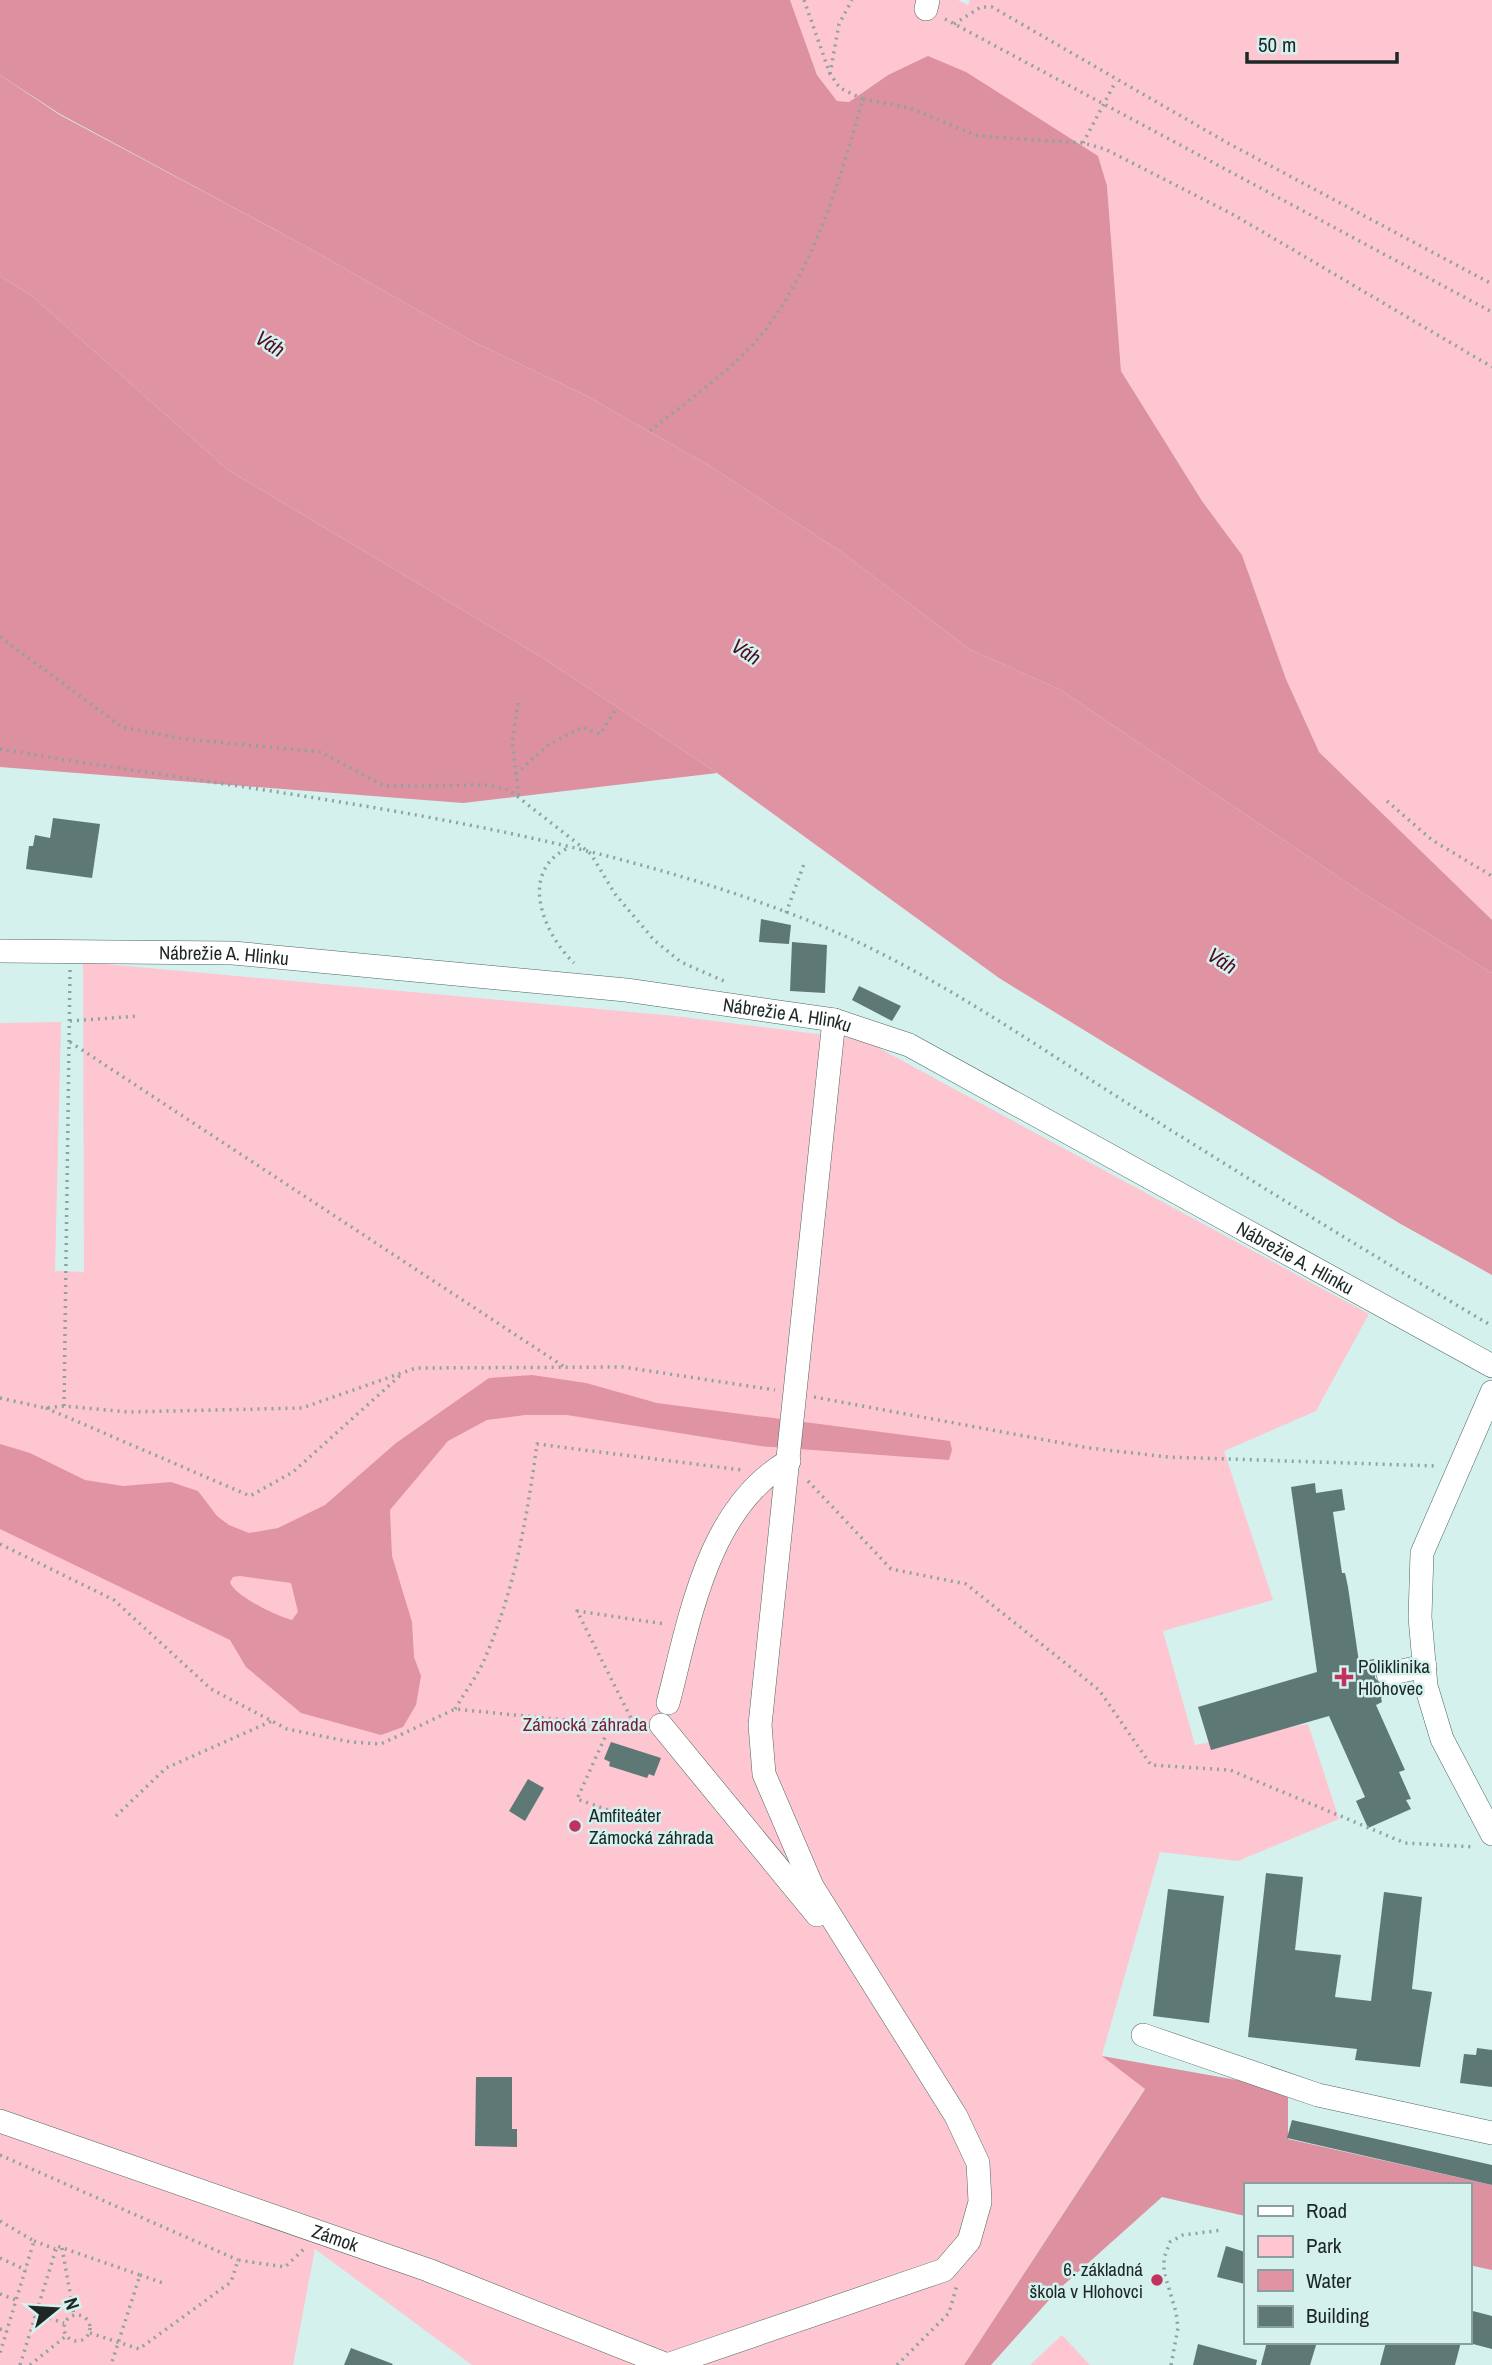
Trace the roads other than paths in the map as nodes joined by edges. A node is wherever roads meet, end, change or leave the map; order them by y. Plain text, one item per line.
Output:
1 (0, 951) edge
2 (834, 1020) junction
3 (1492, 1366) edge
4 (1492, 1392) edge
5 (1486, 1421) edge
6 (790, 1458) junction
7 (1424, 1667) junction
8 (1388, 1674) dead end
9 (668, 1703) dead end
10 (654, 1730) road end
11 (1486, 1841) edge
12 (841, 1932) junction
13 (1143, 2035) dead end
14 (0, 2121) edge
15 (1492, 2133) edge
16 (667, 2365) edge

1 - 2 street, Nábrežie A. Hlinku
2 - 3 street, Nábrežie A. Hlinku
2 - 6 street
4 - 5 street
5 - 7 street
6 - 9 street
6 - 12 street
7 - 8 street
7 - 11 street
10 - 12 street
12 - 16 street
13 - 15 street
14 - 16 street, Zámok

